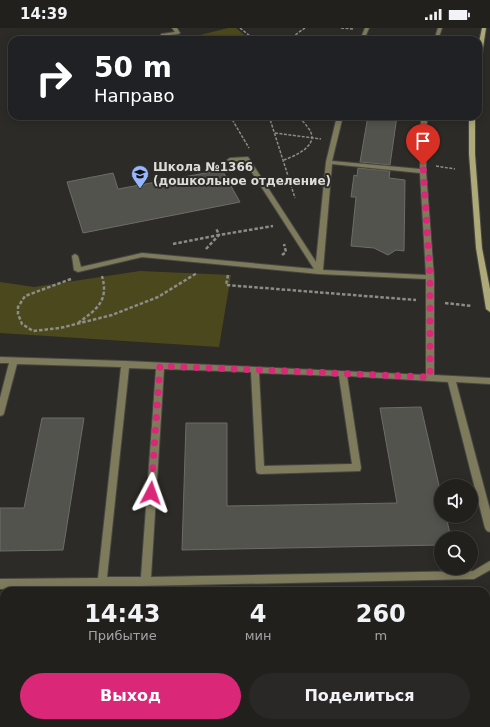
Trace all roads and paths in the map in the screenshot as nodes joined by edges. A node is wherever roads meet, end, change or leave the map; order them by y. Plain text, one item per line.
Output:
1 (174, 28) edge
2 (240, 28) edge
3 (305, 28) edge
4 (484, 28) edge
5 (163, 35) dead end
6 (250, 36) edge
7 (294, 36) edge
8 (482, 39) edge
9 (270, 120) edge
10 (302, 120) edge
11 (339, 120) edge
12 (424, 120) edge
13 (472, 120) edge
14 (275, 133) junction
15 (312, 138) junction
16 (230, 160) dead end
17 (284, 160) junction
18 (329, 162) junction
19 (423, 168) junction
20 (455, 169) dead end
21 (295, 198) dead end
22 (277, 231) dead end
23 (281, 238) dead end
24 (205, 250) dead end
25 (75, 256) dead end
26 (278, 258) dead end
27 (203, 269) dead end
28 (229, 270) dead end
29 (101, 272) dead end
30 (318, 272) junction
31 (75, 277) dead end
32 (430, 278) junction
33 (406, 299) dead end
34 (430, 301) junction
35 (472, 306) dead end
36 (490, 309) edge
37 (76, 324) junction
38 (0, 360) edge
39 (14, 360) junction
40 (125, 364) junction
41 (160, 366) junction
42 (255, 370) junction
43 (343, 373) junction
44 (430, 377) junction
45 (450, 378) junction
46 (490, 381) edge
47 (0, 413) edge
48 (490, 528) edge
49 (490, 565) edge
50 (102, 582) junction
51 (146, 582) junction
52 (0, 584) edge

1 - 5 lane
2 - 6 path
3 - 7 path
4 - 8 street
9 - 14 path
10 - 15 path
11 - 18 lane
12 - 19 lane
13 - 36 street
14 - 15 path
14 - 17 path
15 - 17 path
16 - 30 lane
17 - 21 path
18 - 19 lane
18 - 30 lane
19 - 20 path
19 - 32 lane
22 - 24 path
23 - 26 path
25 - 30 lane
27 - 37 path
28 - 33 path
29 - 37 path
30 - 32 lane
31 - 37 path
32 - 34 lane
34 - 35 path
34 - 44 lane
38 - 39 lane
39 - 40 lane
39 - 47 lane
40 - 41 lane
40 - 50 lane
41 - 42 lane
41 - 51 lane
42 - 43 lane
42 - 43 lane
43 - 44 lane
44 - 45 lane
45 - 46 lane
45 - 48 lane
49 - 51 lane
50 - 51 lane
50 - 52 lane

